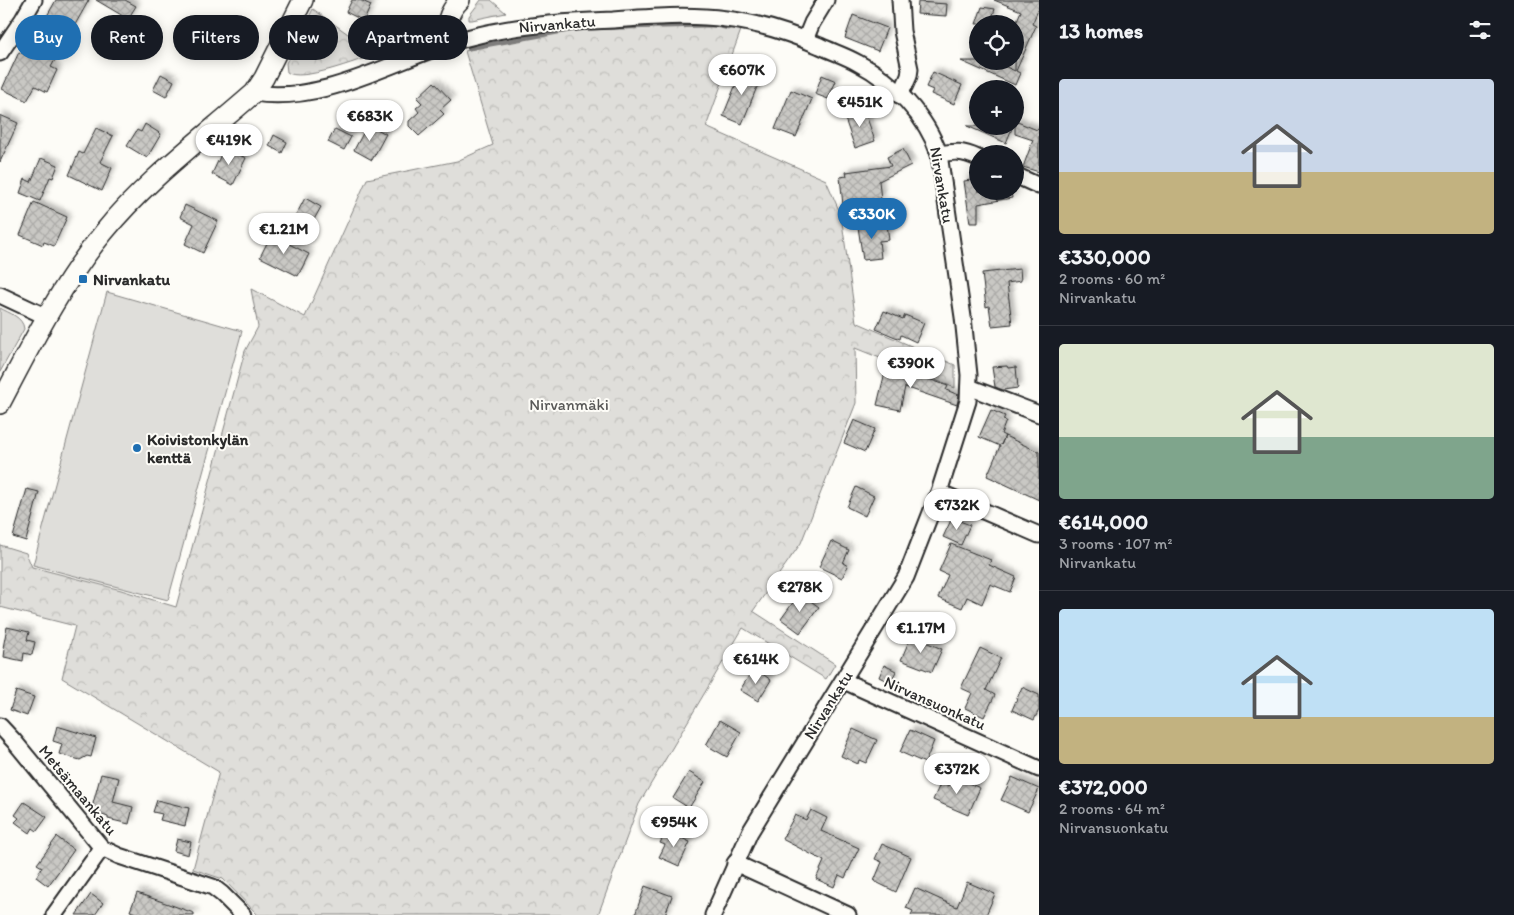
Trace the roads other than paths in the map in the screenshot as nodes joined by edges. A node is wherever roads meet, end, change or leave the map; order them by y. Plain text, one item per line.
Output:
1 (34, 0) edge
2 (303, 0) edge
3 (460, 0) edge
4 (826, 0) edge
5 (900, 0) edge
6 (449, 15) edge
7 (468, 38) edge
8 (805, 40) junction
9 (0, 53) edge
10 (404, 60) edge
11 (254, 93) junction
12 (899, 94) junction
13 (939, 154) junction
14 (969, 154) edge
15 (1024, 179) edge
16 (1039, 186) edge
17 (0, 295) edge
18 (47, 317) junction
19 (969, 387) junction
20 (0, 404) edge
21 (1039, 414) edge
22 (939, 492) junction
23 (1039, 535) edge
24 (844, 680) junction
25 (0, 726) edge
26 (1039, 769) edge
27 (102, 848) junction
28 (735, 863) junction
29 (54, 915) edge
30 (243, 915) edge
31 (713, 915) edge
32 (848, 915) edge

1 - 9 street
2 - 11 street
3 - 6 street
4 - 8 street
5 - 12 street
7 - 8 street, Nirvankatu
8 - 12 street, Nirvankatu
10 - 11 street, Nirvankatu
11 - 18 street
12 - 13 street, Nirvankatu
13 - 14 street
13 - 19 street, Nirvankatu
15 - 16 street
17 - 18 street
18 - 20 street
19 - 21 street
19 - 22 street, Nirvankatu
22 - 23 street
22 - 24 street, Nirvankatu
24 - 26 street, Nirvansuonkatu
24 - 28 street, Nirvankatu
25 - 27 street, Metsämaankatu
27 - 29 street
27 - 30 street, Metsämaankatu
28 - 31 street, Nirvankatu
28 - 32 street

